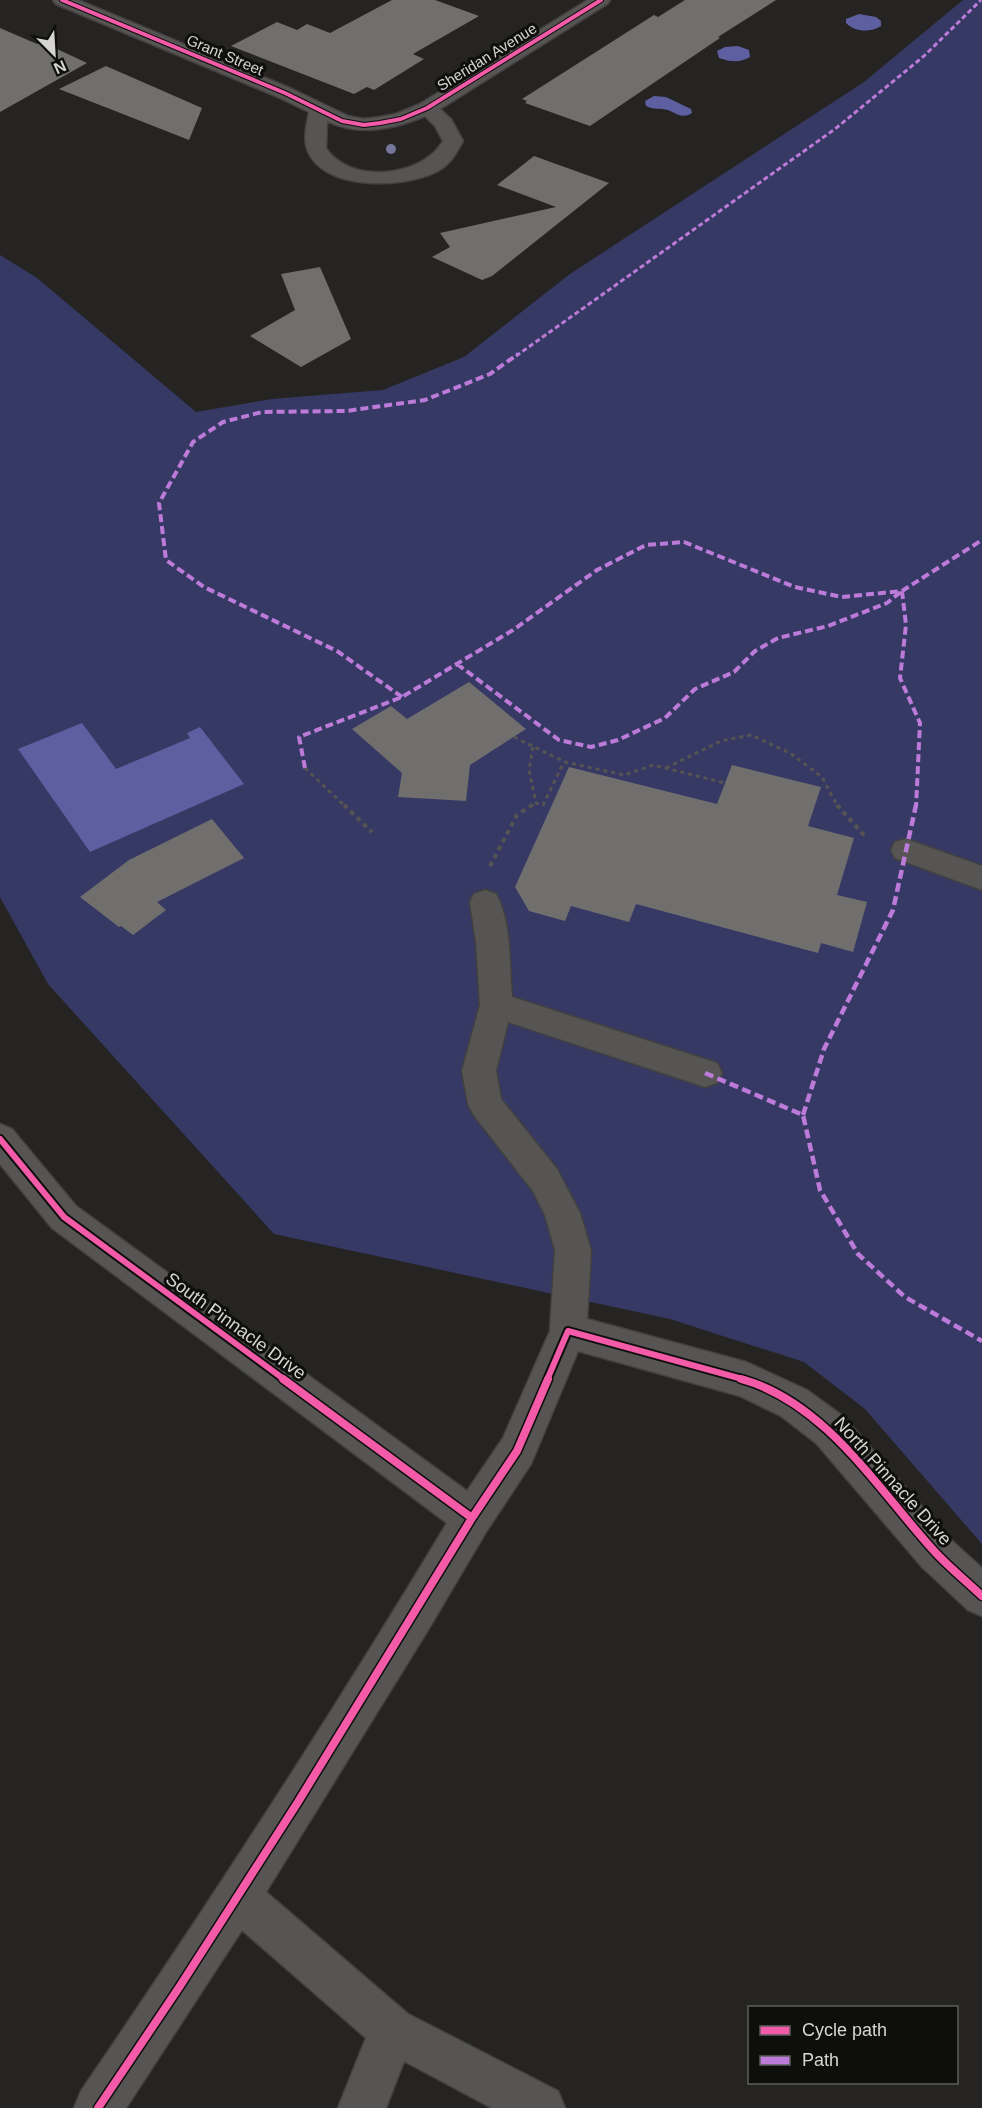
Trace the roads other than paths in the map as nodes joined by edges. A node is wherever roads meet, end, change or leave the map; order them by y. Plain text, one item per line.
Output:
1 (601, 0) edge
2 (77, 2) edge
3 (427, 108) junction
4 (319, 111) junction
5 (380, 123) joint
6 (906, 850) road end
7 (982, 878) edge
8 (484, 888) road end
9 (496, 1005) junction
10 (705, 1073) dead end
11 (0, 1139) edge
12 (568, 1331) junction
13 (472, 1518) junction
14 (982, 1596) edge
15 (237, 1896) junction
16 (392, 2030) junction
17 (98, 2108) edge
18 (362, 2108) edge
19 (541, 2108) edge

1 - 3 street, Sheridan Avenue
2 - 4 street, Grant Street
3 - 4 street
3 - 5 street, Sheridan Avenue
4 - 5 street, Grant Street
6 - 7 street
8 - 9 street
9 - 10 street
9 - 12 street
11 - 13 street, South Pinnacle Drive
12 - 13 street
12 - 14 street, North Pinnacle Drive
13 - 15 street
15 - 16 street
15 - 17 street
16 - 18 street
16 - 19 street

